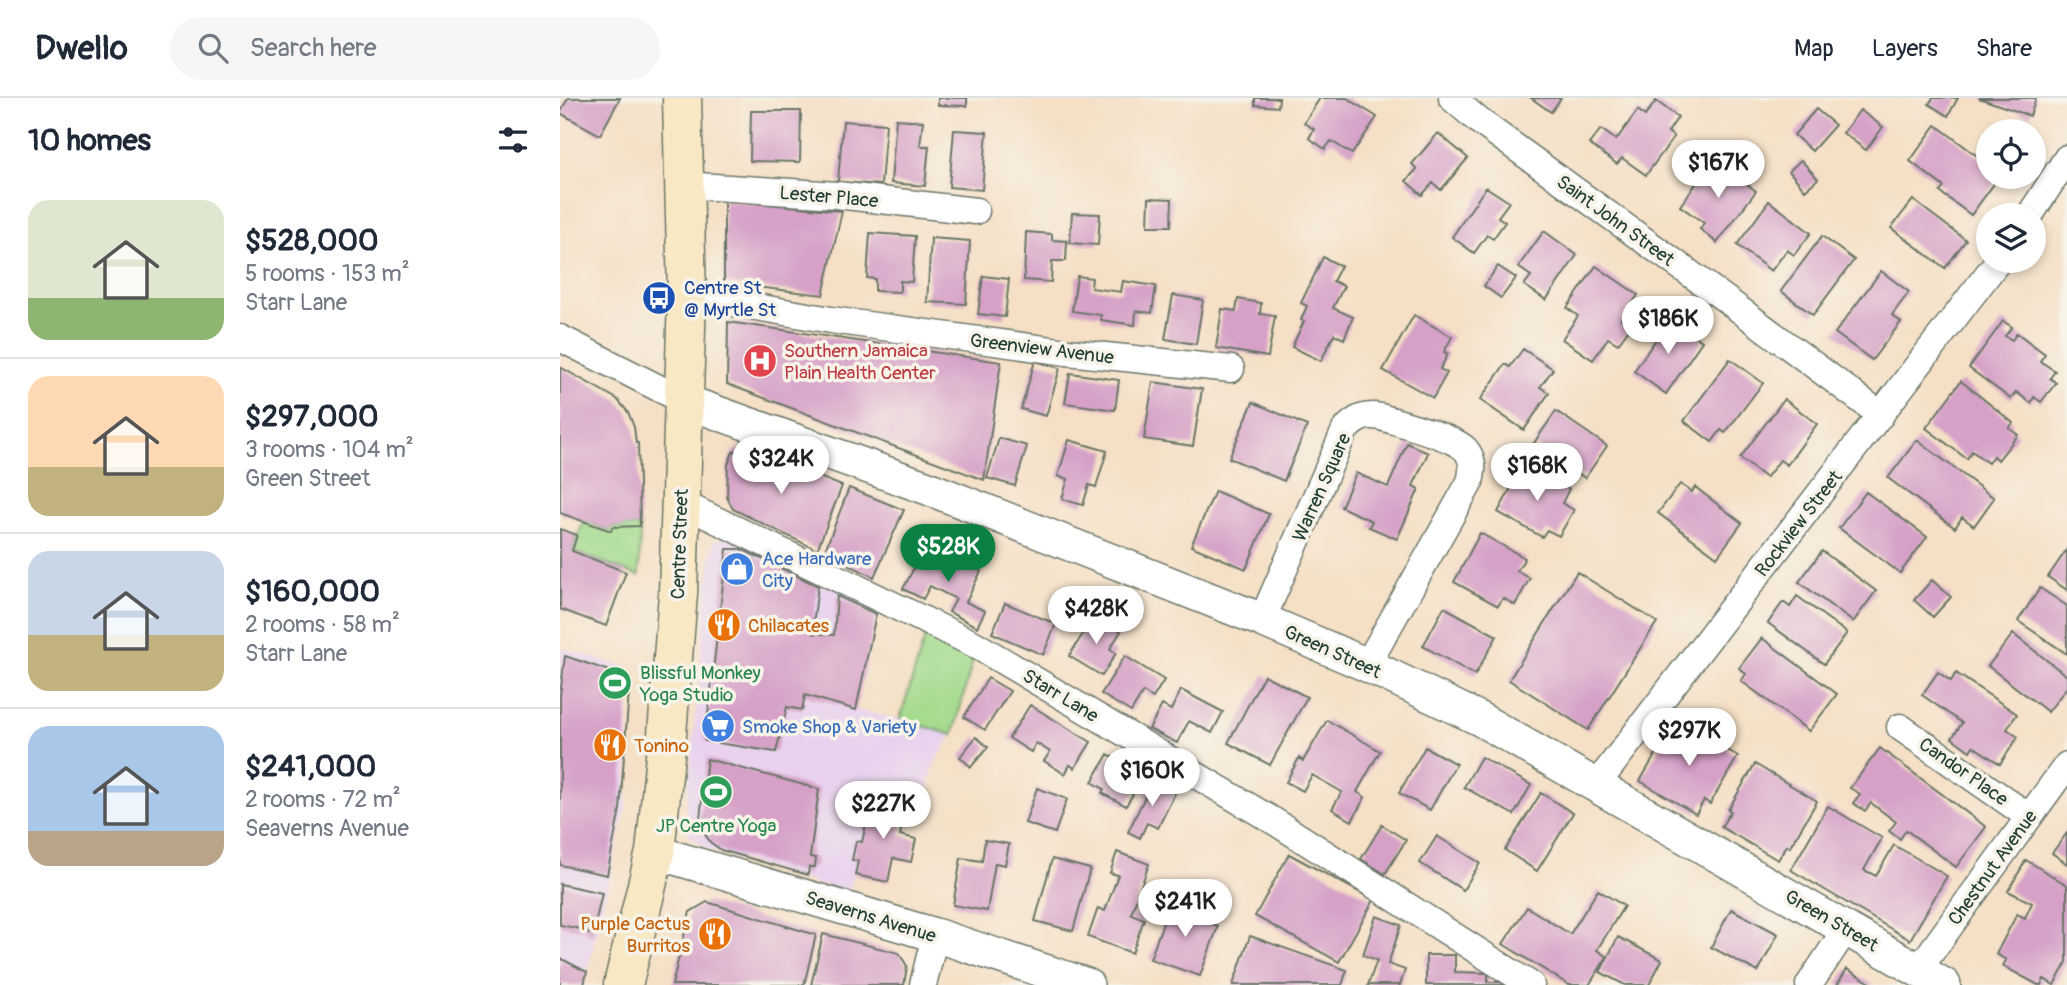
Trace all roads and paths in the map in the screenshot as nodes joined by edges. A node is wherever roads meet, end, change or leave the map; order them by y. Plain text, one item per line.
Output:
1 (682, 98) edge
2 (1452, 98) edge
3 (2067, 158) edge
4 (683, 185) junction
5 (2038, 203) edge
6 (976, 211) dead end
7 (1989, 273) edge
8 (687, 295) junction
9 (560, 338) edge
10 (1231, 369) dead end
11 (684, 401) junction
12 (1881, 415) junction
13 (681, 503) junction
14 (1262, 620) junction
15 (1367, 665) junction
16 (1900, 727) dead end
17 (2067, 765) edge
18 (1597, 784) junction
19 (2028, 816) junction
20 (654, 852) junction
21 (1846, 929) junction
22 (934, 935) junction
23 (1931, 978) edge
24 (623, 985) edge
25 (923, 985) edge
26 (1087, 985) edge
27 (1531, 985) edge
28 (1809, 985) edge

1 - 4 main road, Centre Street
2 - 12 street, Saint John Street
3 - 5 street
4 - 6 street, Lester Place
4 - 8 main road, Centre Street
7 - 12 street, Rockview Street
8 - 10 street, Greenview Avenue
8 - 11 main road, Centre Street
9 - 11 street
11 - 13 main road, Centre Street
11 - 14 street, Green Street
12 - 18 street, Rockview Street
13 - 20 main road, Centre Street
13 - 27 street, Starr Lane
14 - 15 street, Green Street
14 - 15 street, Warren Square
15 - 18 street, Green Street
16 - 19 street, Candor Place
17 - 19 street, Chestnut Avenue
18 - 21 street, Green Street
19 - 23 street, Chestnut Avenue
20 - 22 street, Seaverns Avenue
20 - 24 main road, Centre Street
21 - 23 street, Green Street
21 - 28 street
22 - 25 street
22 - 26 street, Seaverns Avenue

